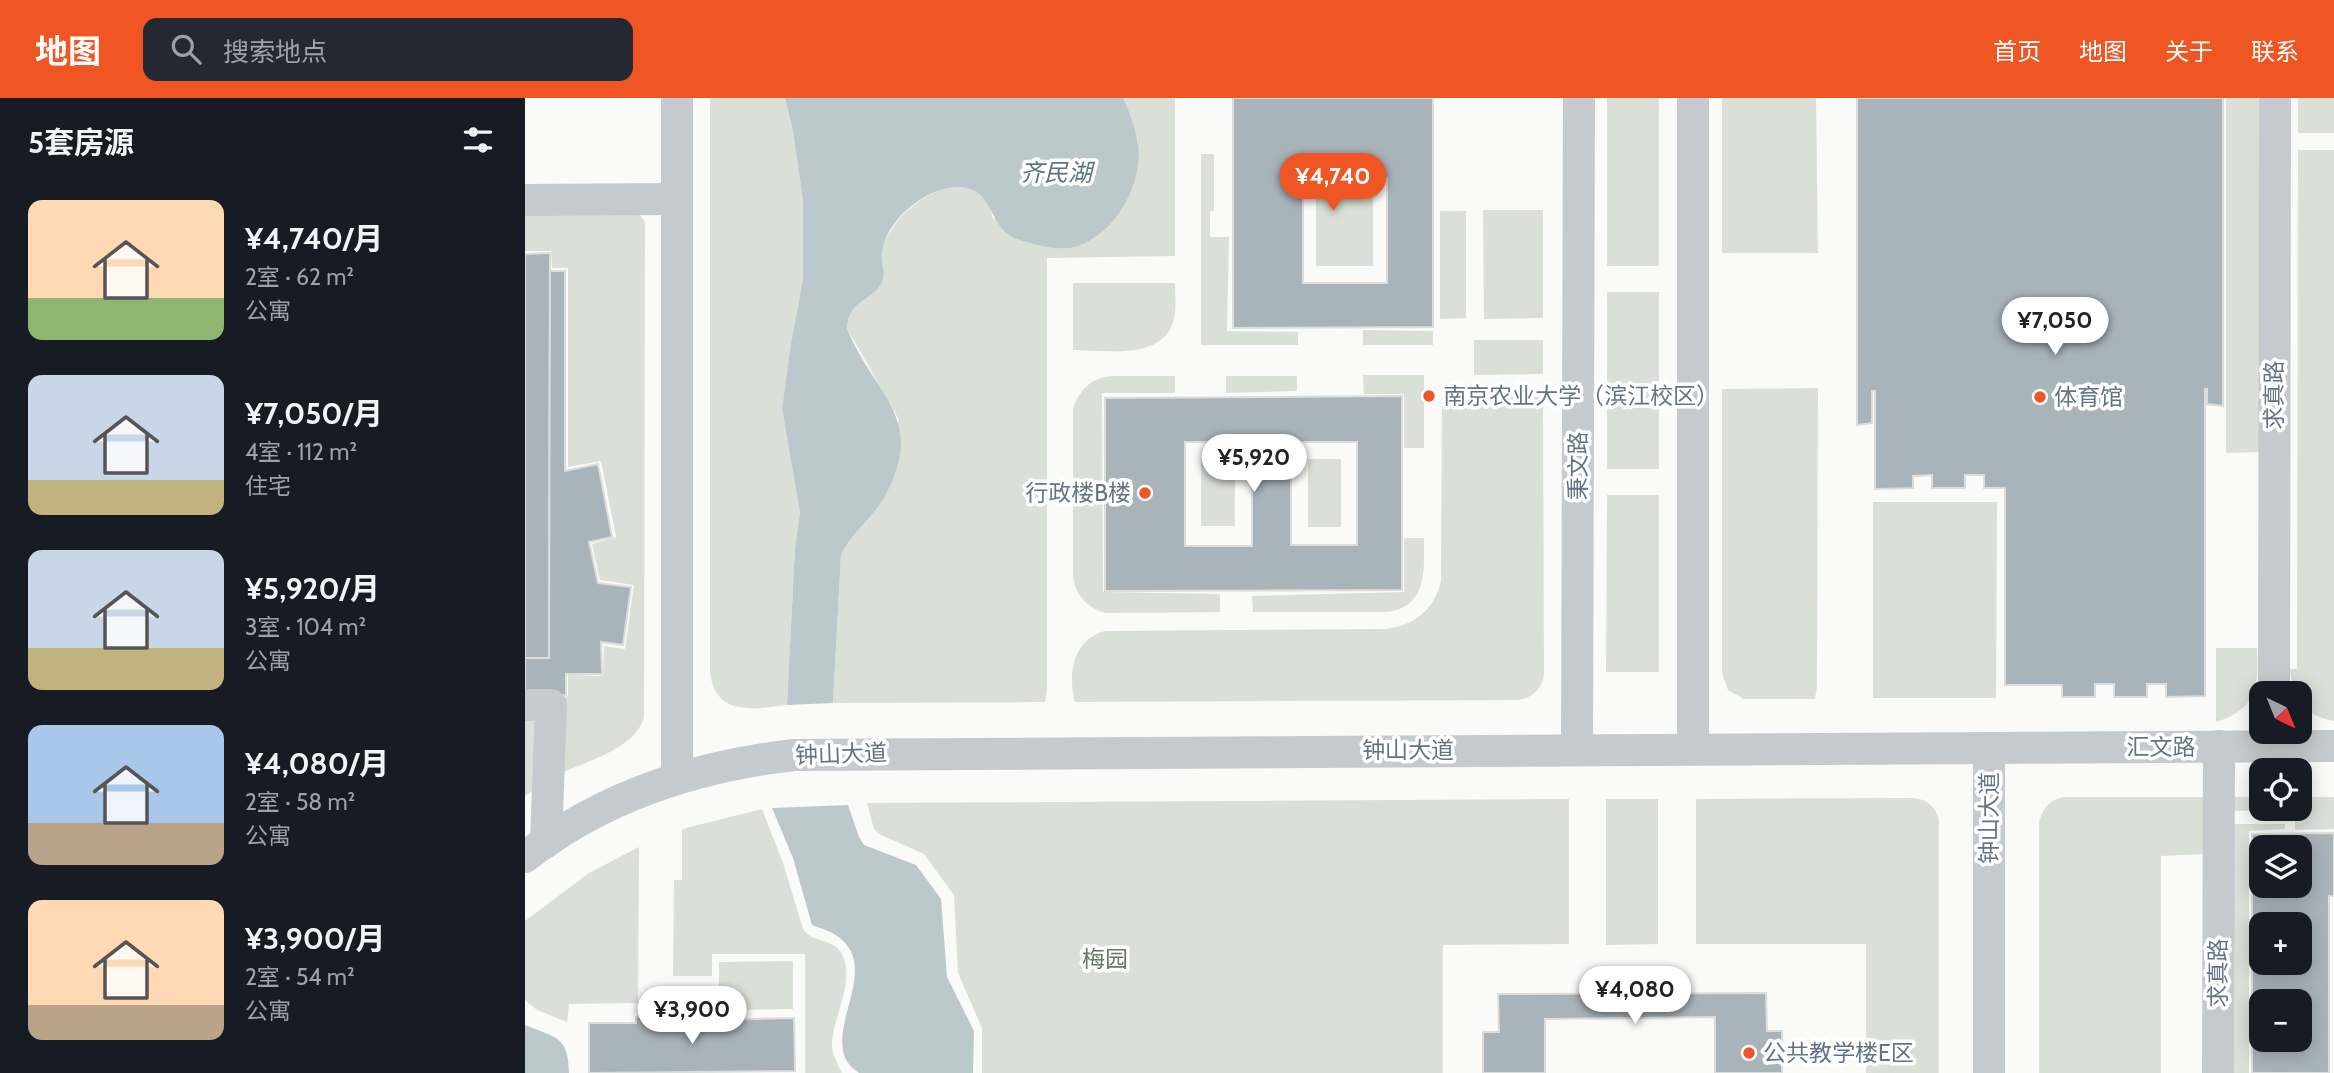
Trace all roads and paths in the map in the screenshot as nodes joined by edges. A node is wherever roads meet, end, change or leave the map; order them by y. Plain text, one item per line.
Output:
1 (677, 98) edge
2 (1579, 98) edge
3 (1692, 98) edge
4 (2275, 98) edge
5 (677, 199) junction
6 (525, 200) edge
7 (2274, 681) edge
8 (525, 705) edge
9 (2249, 743) edge
10 (2312, 743) edge
11 (2334, 746) edge
12 (2219, 747) junction
13 (1989, 748) junction
14 (1693, 749) junction
15 (1577, 750) junction
16 (677, 778) junction
17 (535, 849) edge
18 (1989, 1073) edge
19 (2218, 1073) edge

1 - 5 street
2 - 15 street, 秉文路
3 - 14 street
4 - 7 street, 求真路
5 - 6 street
5 - 16 street
8 - 17 street
9 - 12 street, 汇文路
10 - 11 street, 汇文路
12 - 13 street, 汇文路
12 - 19 street, 求真路
13 - 14 street, 钟山大道
13 - 18 street, 钟山大道
14 - 15 street, 钟山大道
15 - 16 street, 钟山大道
16 - 17 street, 钟山大道

